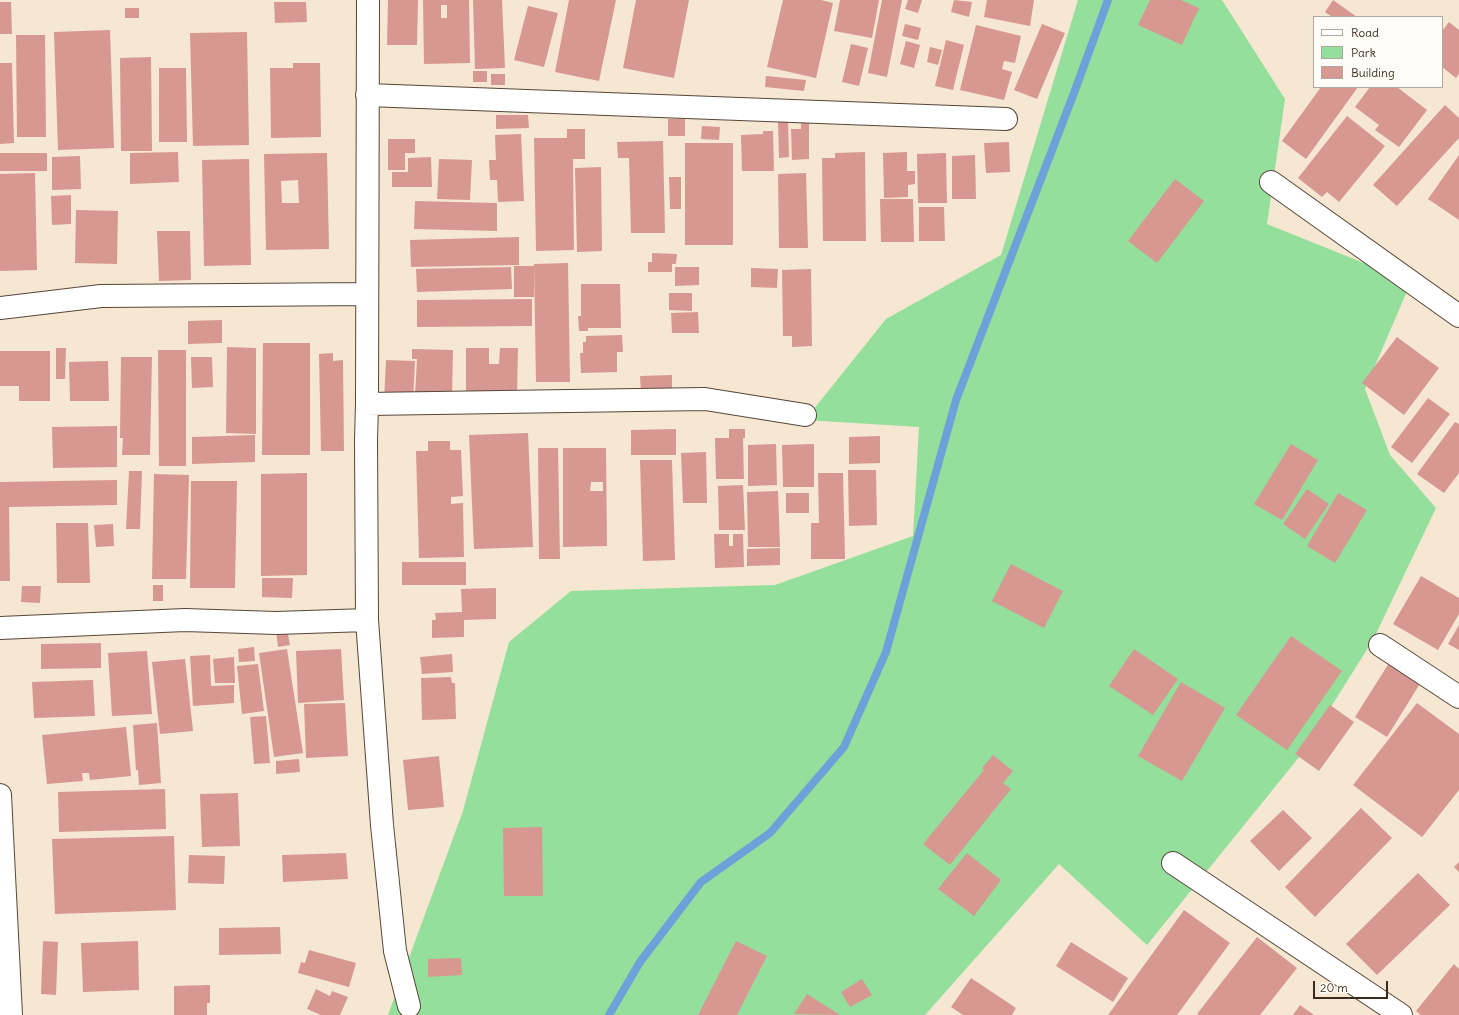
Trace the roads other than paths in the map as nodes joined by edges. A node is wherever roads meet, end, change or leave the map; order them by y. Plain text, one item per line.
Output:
1 (368, 0) edge
2 (367, 94) junction
3 (1006, 119) dead end
4 (1272, 182) dead end
5 (367, 294) junction
6 (0, 308) edge
7 (1459, 316) edge
8 (367, 404) junction
9 (805, 415) dead end
10 (367, 620) junction
11 (0, 628) edge
12 (1380, 645) dead end
13 (1459, 697) edge
14 (0, 795) edge
15 (1173, 863) dead end
16 (409, 1006) dead end
17 (11, 1015) edge
18 (1401, 1015) edge

1 - 2 street
2 - 3 street
2 - 5 street
4 - 7 street
5 - 6 street
5 - 8 street
8 - 9 street
8 - 10 street
10 - 11 street
10 - 16 street
12 - 13 street
14 - 17 street
15 - 18 street

